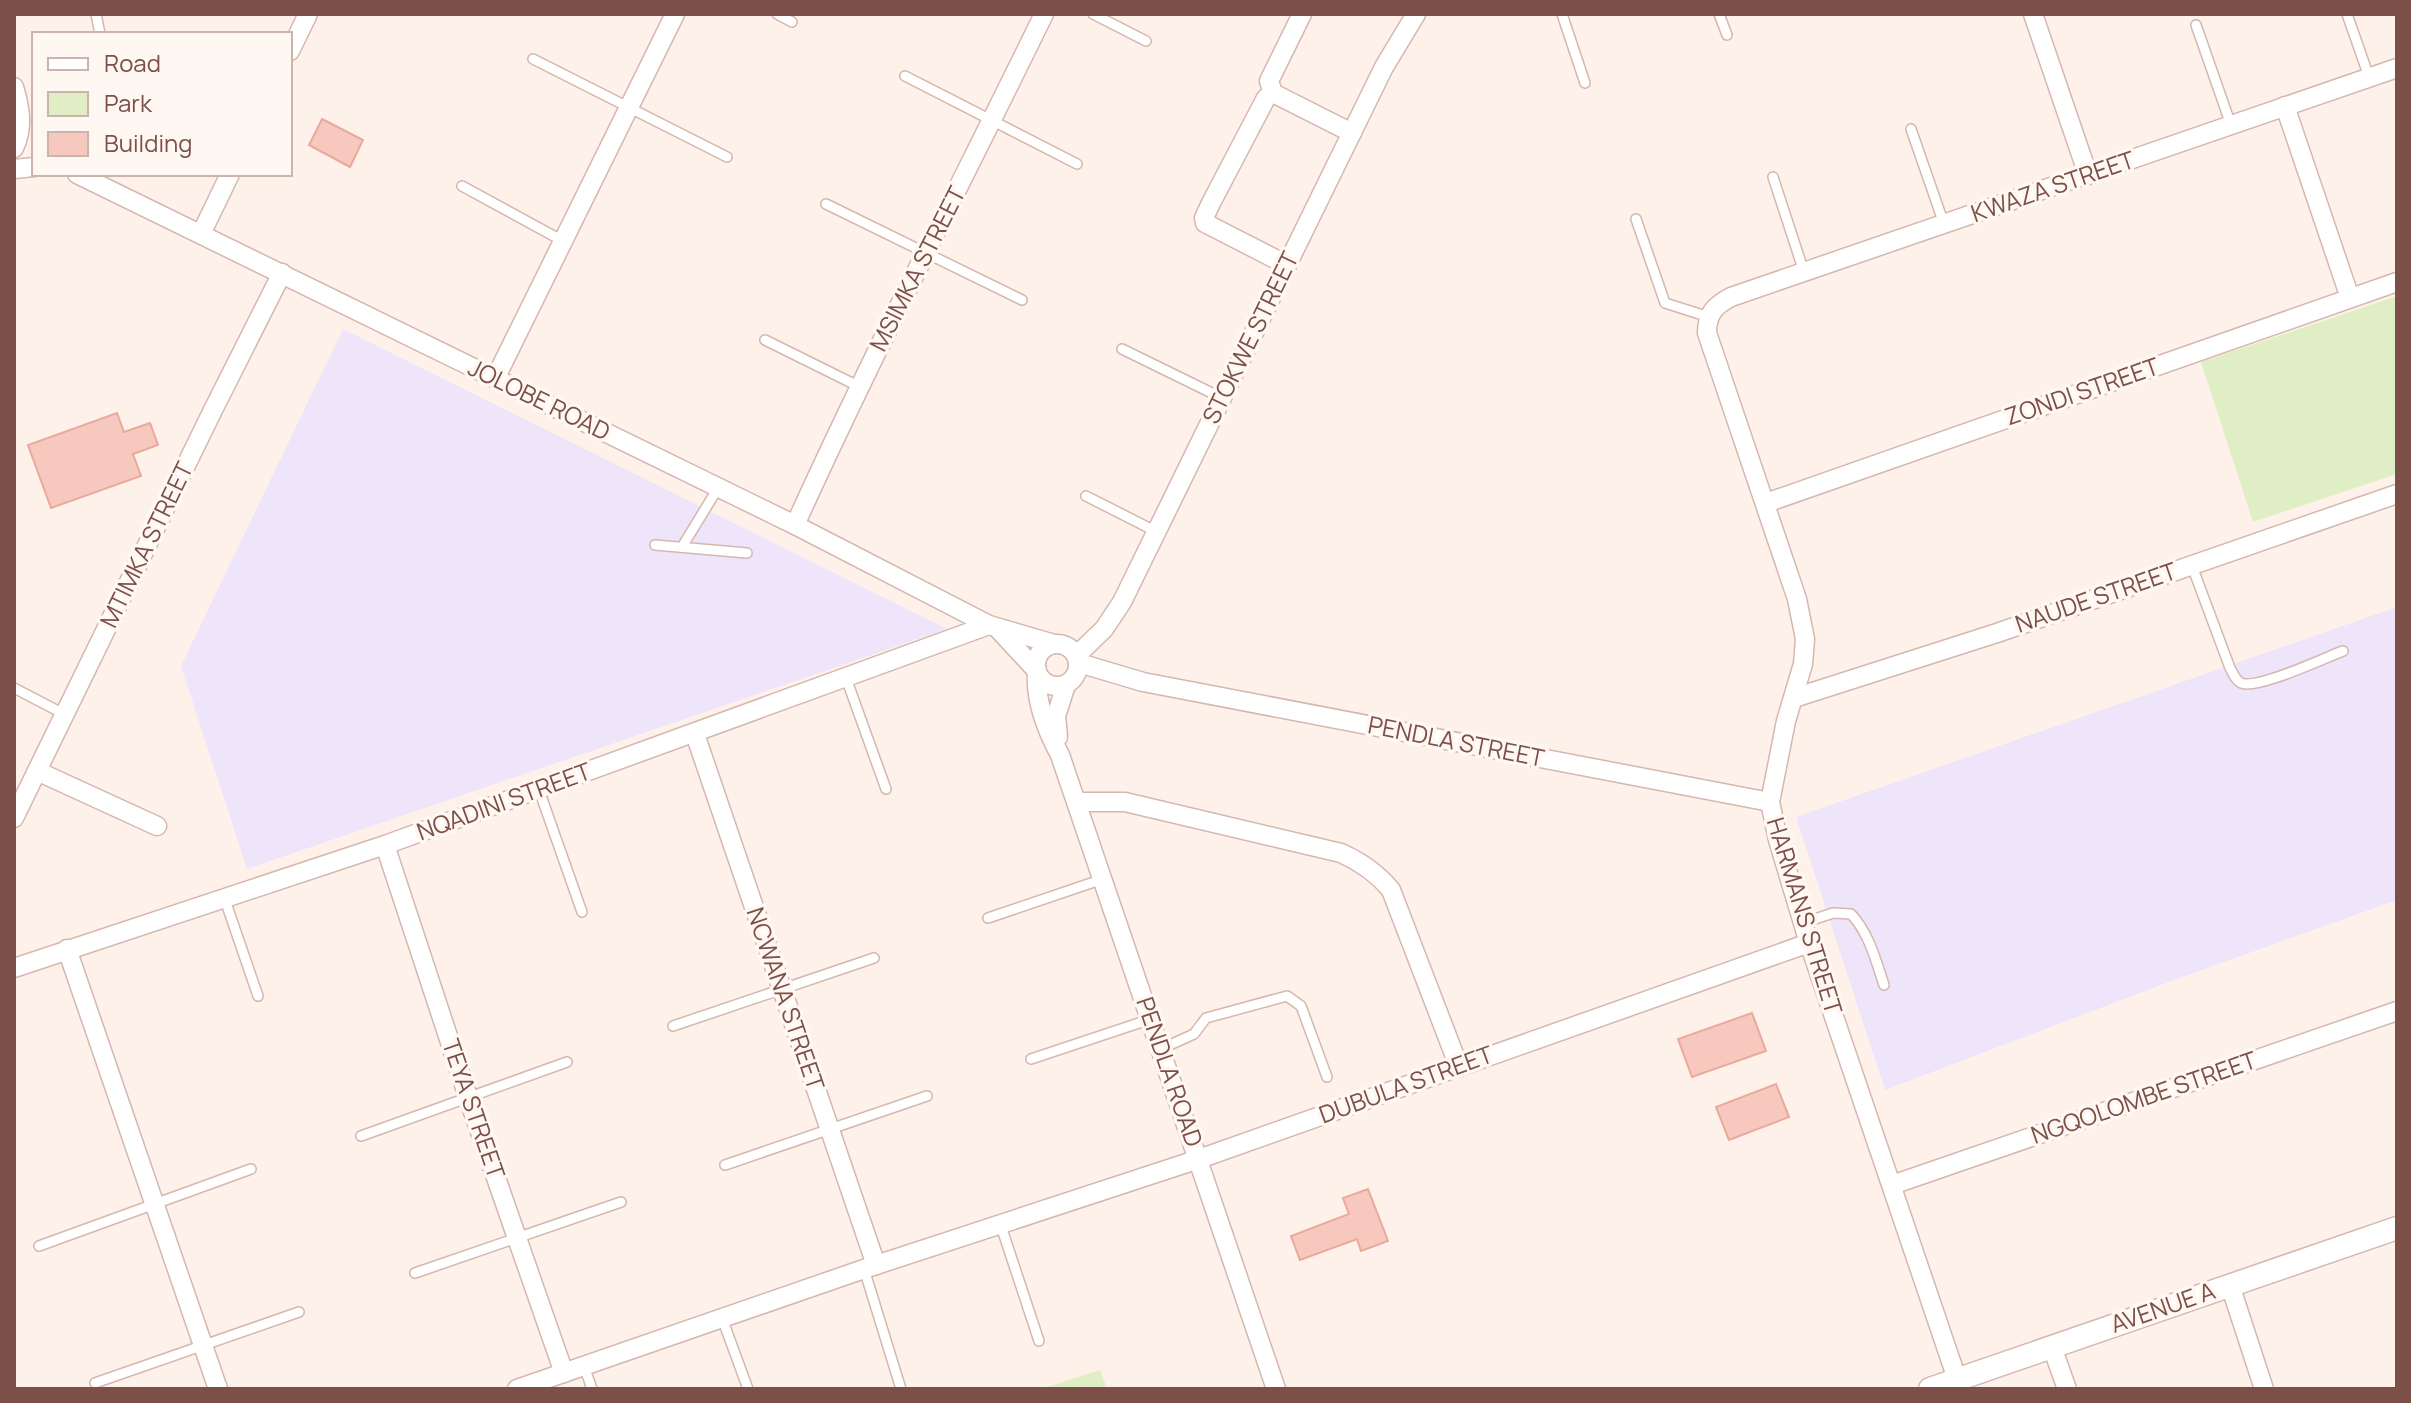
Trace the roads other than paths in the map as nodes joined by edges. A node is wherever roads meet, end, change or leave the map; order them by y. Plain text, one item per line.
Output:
1 (308, 14) edge
2 (675, 14) edge
3 (777, 14) edge
4 (1044, 14) edge
5 (1093, 14) edge
6 (1302, 14) edge
7 (1416, 14) edge
8 (1562, 14) edge
9 (1719, 14) edge
10 (2033, 14) edge
11 (2347, 14) edge
12 (792, 22) dead end
13 (2196, 25) dead end
14 (1727, 35) dead end
15 (1146, 41) dead end
16 (292, 47) edge
17 (533, 59) dead end
18 (2397, 68) edge
19 (905, 76) dead end
20 (2369, 77) junction
21 (1585, 83) dead end
22 (1273, 93) junction
23 (16, 96) edge
24 (2285, 106) junction
25 (629, 107) junction
26 (992, 120) junction
27 (2231, 125) junction
28 (32, 128) edge
29 (1911, 129) dead end
30 (1352, 133) junction
31 (14, 148) edge
32 (727, 157) dead end
33 (1077, 164) dead end
34 (2088, 175) junction
35 (81, 176) edge
36 (229, 176) edge
37 (1773, 177) dead end
38 (462, 186) dead end
39 (826, 204) dead end
40 (1636, 219) dead end
41 (1944, 224) junction
42 (201, 234) junction
43 (563, 241) junction
44 (927, 254) junction
45 (1287, 265) junction
46 (1804, 272) junction
47 (282, 273) junction
48 (2397, 282) edge
49 (2350, 298) junction
50 (1022, 300) dead end
51 (1710, 313) junction
52 (765, 340) dead end
53 (1122, 349) dead end
54 (495, 379) junction
55 (858, 386) junction
56 (1222, 398) junction
57 (718, 488) junction
58 (2397, 494) edge
59 (1086, 496) dead end
60 (1766, 503) junction
61 (795, 525) junction
62 (1157, 532) junction
63 (655, 545) dead end
64 (682, 547) junction
65 (747, 553) dead end
66 (2192, 565) junction
67 (994, 627) junction
68 (1054, 644) junction
69 (2343, 651) dead end
70 (1074, 670) junction
71 (1037, 672) junction
72 (846, 678) junction
73 (14, 688) edge
74 (1794, 698) junction
75 (64, 714) junction
76 (695, 734) junction
77 (1060, 755) junction
78 (37, 771) junction
79 (886, 789) dead end
80 (539, 790) junction
81 (1077, 802) junction
82 (1770, 802) junction
83 (14, 818) edge
84 (157, 826) dead end
85 (385, 845) junction
86 (1103, 879) junction
87 (224, 897) junction
88 (582, 912) dead end
89 (988, 918) dead end
90 (1803, 923) junction
91 (1809, 943) junction
92 (67, 949) junction
93 (874, 958) dead end
94 (14, 968) edge
95 (1884, 985) dead end
96 (782, 989) junction
97 (258, 996) dead end
98 (2397, 1011) edge
99 (1151, 1019) junction
100 (673, 1026) dead end
101 (1161, 1049) junction
102 (1031, 1059) dead end
103 (567, 1062) dead end
104 (1459, 1067) junction
105 (1327, 1077) dead end
106 (468, 1096) junction
107 (927, 1096) dead end
108 (830, 1130) junction
109 (361, 1136) dead end
110 (1199, 1159) junction
111 (725, 1165) dead end
112 (251, 1169) dead end
113 (1892, 1185) junction
114 (621, 1202) dead end
115 (156, 1205) junction
116 (1000, 1223) junction
117 (2397, 1228) edge
118 (517, 1237) junction
119 (39, 1246) dead end
120 (870, 1267) junction
121 (415, 1273) dead end
122 (2230, 1285) junction
123 (299, 1312) dead end
124 (722, 1318) junction
125 (1039, 1341) dead end
126 (203, 1345) junction
127 (2052, 1347) junction
128 (584, 1366) junction
129 (564, 1373) junction
130 (1957, 1379) junction
131 (95, 1383) dead end
132 (218, 1389) edge
133 (517, 1389) edge
134 (592, 1389) edge
135 (748, 1389) edge
136 (901, 1389) edge
137 (1276, 1389) edge
138 (1930, 1389) edge
139 (2067, 1389) edge
140 (2264, 1389) edge

1 - 16 street
2 - 25 street
3 - 12 lane
4 - 26 street, MSIMKA STREET
5 - 15 lane
6 - 22 street
7 - 30 street, STOKWE STREET
8 - 21 lane
9 - 14 lane
10 - 34 street
11 - 20 lane
13 - 27 lane
17 - 25 lane
18 - 20 street, KWAZA STREET
19 - 26 lane
20 - 24 street, KWAZA STREET
22 - 30 street
22 - 45 street
23 - 28 street
23 - 31 street
24 - 27 street, KWAZA STREET
24 - 49 street
25 - 32 lane
25 - 43 street
26 - 33 lane
26 - 44 street, MSIMKA STREET
27 - 34 street, KWAZA STREET
29 - 41 lane
30 - 45 street, STOKWE STREET
34 - 41 street, KWAZA STREET
35 - 42 street, JOLOBE ROAD
36 - 42 street
37 - 46 lane
38 - 43 lane
39 - 44 lane
40 - 51 lane
41 - 46 street, KWAZA STREET
42 - 47 street, JOLOBE ROAD
43 - 54 street
44 - 50 lane
44 - 55 street, MSIMKA STREET
45 - 56 street, STOKWE STREET
46 - 51 street, KWAZA STREET
47 - 54 street, JOLOBE ROAD
47 - 75 street, MTIMKA STREET
48 - 49 street, ZONDI STREET
49 - 60 street, ZONDI STREET
51 - 60 street, HARMANS STREET
52 - 55 lane
53 - 56 lane
54 - 57 street, JOLOBE ROAD
55 - 61 street, MSIMKA STREET
56 - 62 street, STOKWE STREET
57 - 61 street, JOLOBE ROAD
57 - 64 lane
58 - 66 street, NAUDE STREET
59 - 62 lane
60 - 74 street, HARMANS STREET
61 - 67 street, JOLOBE ROAD
62 - 70 street, STOKWE STREET
63 - 64 lane
64 - 65 lane
66 - 69 lane
66 - 74 street, NAUDE STREET
67 - 68 street, JOLOBE ROAD
67 - 71 street, JOLOBE ROAD
67 - 72 street, NQADINI STREET
68 - 70 street
68 - 71 street
70 - 71 street
70 - 77 street, PENDLA ROAD
70 - 82 street, PENDLA STREET
71 - 77 street, PENDLA ROAD
72 - 76 street, NQADINI STREET
72 - 79 lane
73 - 75 lane
74 - 82 street, HARMANS STREET
75 - 78 street, MTIMKA STREET
76 - 80 street, NQADINI STREET
76 - 96 street, NCWANA STREET
77 - 81 street, PENDLA ROAD
78 - 83 street, MTIMKA STREET
78 - 84 street
80 - 85 street, NQADINI STREET
80 - 88 lane
81 - 86 street, PENDLA ROAD
81 - 104 street
82 - 90 street, HARMANS STREET
85 - 87 street, NQADINI STREET
85 - 106 street, TEYA STREET
86 - 89 lane
86 - 99 street, PENDLA ROAD
87 - 92 street, NQADINI STREET
87 - 97 lane
90 - 91 street, HARMANS STREET
90 - 95 lane
91 - 104 street, DUBULA STREET
91 - 113 street, HARMANS STREET
92 - 94 street, NQADINI STREET
92 - 115 street
93 - 96 lane
96 - 100 lane
96 - 108 street, NCWANA STREET
98 - 113 street, NGQOLOMBE STREET
99 - 101 street, PENDLA ROAD
99 - 102 lane
101 - 105 lane
101 - 110 street, PENDLA ROAD
103 - 106 lane
104 - 110 street, DUBULA STREET
106 - 109 lane
106 - 118 street, TEYA STREET
107 - 108 lane
108 - 111 lane
108 - 120 street, NCWANA STREET
110 - 116 street, DUBULA STREET
110 - 137 street, PENDLA ROAD
112 - 115 lane
113 - 130 street, HARMANS STREET
114 - 118 lane
115 - 119 lane
115 - 126 street
116 - 120 street, DUBULA STREET
116 - 125 lane
117 - 122 street, AVENUE A
118 - 121 lane
118 - 129 street, TEYA STREET
120 - 124 street, DUBULA STREET
120 - 136 lane
122 - 127 street, AVENUE A
122 - 140 street
123 - 126 lane
124 - 128 street, DUBULA STREET
124 - 135 lane
126 - 131 lane
126 - 132 street
127 - 130 street, AVENUE A
127 - 139 street
128 - 129 street, DUBULA STREET
128 - 134 lane
129 - 133 street, DUBULA STREET
130 - 138 street, AVENUE A

